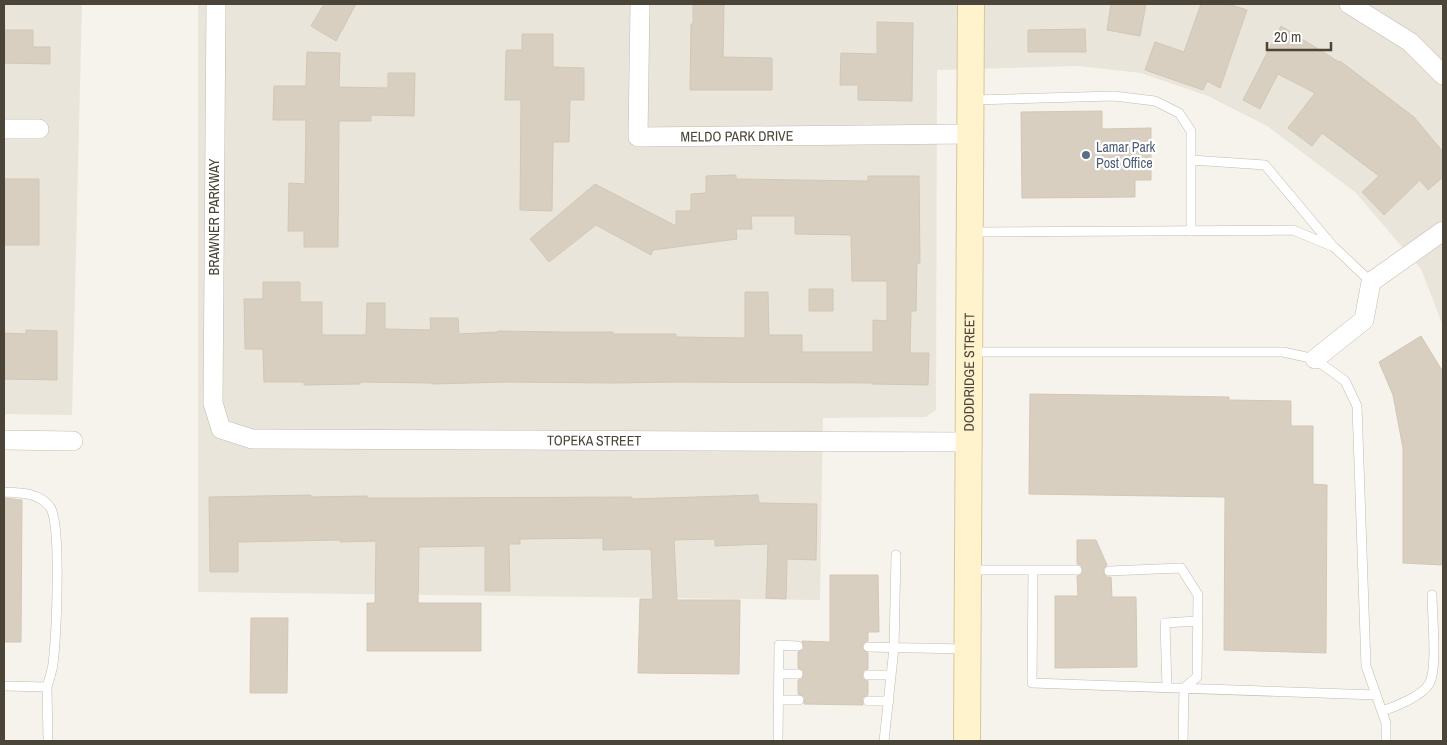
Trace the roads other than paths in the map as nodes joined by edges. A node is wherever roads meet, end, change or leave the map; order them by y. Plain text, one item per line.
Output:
1 (216, 4) edge
2 (640, 4) edge
3 (971, 4) edge
4 (1349, 4) edge
5 (1443, 75) edge
6 (971, 100) junction
7 (4, 129) edge
8 (39, 129) dead end
9 (971, 134) junction
10 (1191, 160) junction
11 (1191, 231) junction
12 (970, 232) junction
13 (1443, 232) edge
14 (1334, 247) junction
15 (1371, 282) junction
16 (969, 352) junction
17 (1315, 359) junction
18 (221, 429) joint
19 (4, 440) edge
20 (73, 440) dead end
21 (969, 442) junction
22 (4, 492) edge
23 (896, 555) dead end
24 (968, 570) junction
25 (1033, 570) junction
26 (1077, 570) dead end
27 (1109, 571) dead end
28 (1432, 595) dead end
29 (1197, 622) junction
30 (798, 646) dead end
31 (868, 647) dead end
32 (894, 648) junction
33 (968, 649) junction
34 (779, 674) junction
35 (798, 674) dead end
36 (868, 675) dead end
37 (891, 676) junction
38 (4, 686) edge
39 (47, 687) junction
40 (1167, 687) junction
41 (1184, 688) junction
42 (1376, 695) junction
43 (779, 700) junction
44 (799, 700) dead end
45 (868, 701) dead end
46 (889, 701) junction
47 (1382, 711) junction
48 (48, 741) edge
49 (778, 741) edge
50 (884, 741) edge
51 (967, 741) edge
52 (1183, 741) edge
53 (1386, 741) edge

1 - 18 street, BRAWNER PARKWAY
2 - 9 street, MELDO PARK DRIVE
3 - 6 main road, DODDRIDGE STREET
4 - 5 street
6 - 9 main road, DODDRIDGE STREET
6 - 10 lane
7 - 8 street
9 - 12 main road, DODDRIDGE STREET
10 - 11 lane
10 - 14 lane
11 - 12 lane
11 - 14 lane
12 - 16 main road, DODDRIDGE STREET
13 - 15 street
14 - 15 lane
15 - 17 street
16 - 17 lane
16 - 21 main road, DODDRIDGE STREET
17 - 42 lane
18 - 21 street, TOPEKA STREET
19 - 20 street
21 - 24 main road, DODDRIDGE STREET
22 - 39 lane
23 - 32 lane
24 - 25 lane
24 - 33 main road, DODDRIDGE STREET
25 - 26 lane
25 - 40 lane
27 - 29 lane
28 - 47 lane
29 - 40 lane
29 - 41 lane
30 - 34 lane
31 - 32 lane
32 - 33 lane
32 - 37 lane
33 - 51 main road, DODDRIDGE STREET
34 - 35 lane
34 - 43 lane
36 - 37 lane
37 - 46 lane
38 - 39 lane
39 - 48 lane
40 - 41 lane
41 - 42 lane
41 - 52 lane
42 - 47 lane
43 - 44 lane
43 - 49 lane
45 - 46 lane
46 - 50 lane
47 - 53 lane

